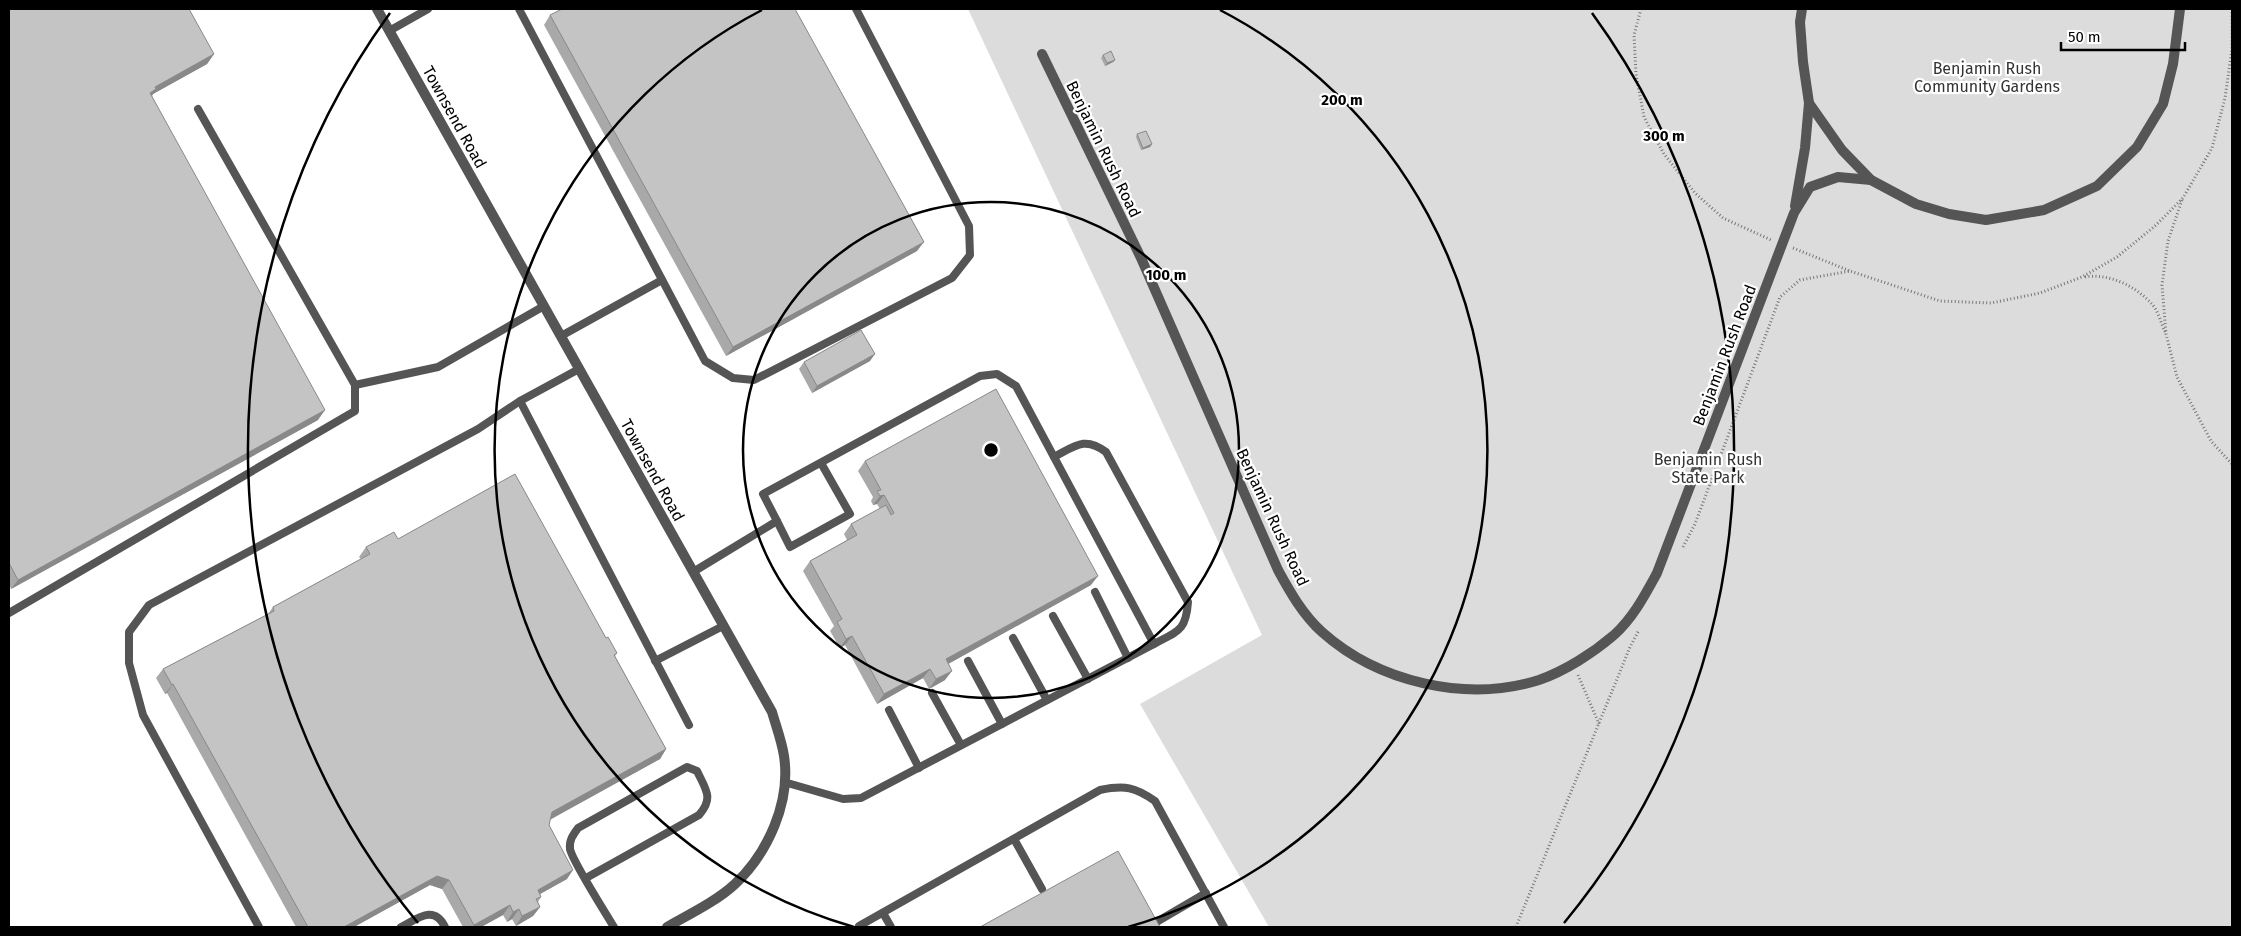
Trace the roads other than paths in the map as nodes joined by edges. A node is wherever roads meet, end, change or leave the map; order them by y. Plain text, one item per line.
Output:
1 (376, 9) edge
2 (428, 9) edge
3 (519, 9) edge
4 (856, 9) edge
5 (1802, 9) edge
6 (2180, 9) edge
7 (389, 31) junction
8 (1042, 54) dead end
9 (1809, 103) junction
10 (198, 109) dead end
11 (1871, 180) junction
12 (1794, 213) junction
13 (662, 280) junction
14 (544, 306) junction
15 (561, 336) junction
16 (579, 369) junction
17 (356, 384) junction
18 (520, 401) junction
19 (1054, 457) junction
20 (821, 463) junction
21 (777, 521) junction
22 (693, 572) junction
23 (1095, 592) edge
24 (9, 614) edge
25 (1053, 616) edge
26 (723, 626) junction
27 (1013, 638) edge
28 (1154, 644) junction
29 (1128, 658) junction
30 (655, 661) junction
31 (968, 661) edge
32 (1088, 679) junction
33 (932, 693) dead end
34 (1047, 700) junction
35 (889, 710) dead end
36 (1002, 724) junction
37 (689, 725) dead end
38 (961, 745) junction
39 (919, 768) junction
40 (784, 782) junction
41 (1014, 839) junction
42 (586, 878) junction
43 (1042, 889) dead end
44 (1206, 893) junction
45 (883, 913) junction
46 (1153, 924) edge
47 (860, 926) edge
48 (259, 927) edge
49 (401, 927) edge
50 (445, 927) edge
51 (614, 927) edge
52 (667, 927) edge
53 (891, 927) edge
54 (1224, 927) edge

1 - 7 street, Townsend Road
2 - 7 lane
3 - 13 lane
4 - 13 lane
5 - 9 street, Benjamin Rush Road
6 - 11 street, Benjamin Rush Road
7 - 14 street, Townsend Road
8 - 12 street, Benjamin Rush Road
9 - 11 street, Benjamin Rush Road
9 - 12 street, Benjamin Rush Road
10 - 17 lane
11 - 12 street, Benjamin Rush Road
13 - 15 lane
14 - 15 street, Townsend Road
14 - 17 lane
15 - 16 street, Townsend Road
16 - 18 lane
16 - 22 street, Townsend Road
17 - 24 lane
18 - 30 lane
18 - 48 lane
19 - 20 lane
19 - 28 lane
19 - 28 lane
20 - 21 lane
20 - 21 lane
21 - 22 lane
22 - 26 street, Townsend Road
23 - 29 lane
25 - 32 lane
26 - 30 lane
26 - 40 street, Townsend Road
27 - 34 lane
28 - 29 lane
29 - 32 lane
30 - 37 lane
31 - 36 lane
32 - 34 lane
33 - 38 lane
34 - 36 lane
35 - 39 lane
36 - 38 lane
38 - 39 lane
39 - 40 lane
40 - 52 street, Townsend Road
41 - 43 lane
41 - 44 lane
41 - 45 lane
42 - 42 lane
42 - 51 lane
44 - 46 lane
44 - 54 lane
45 - 47 lane
45 - 53 lane
49 - 50 lane

